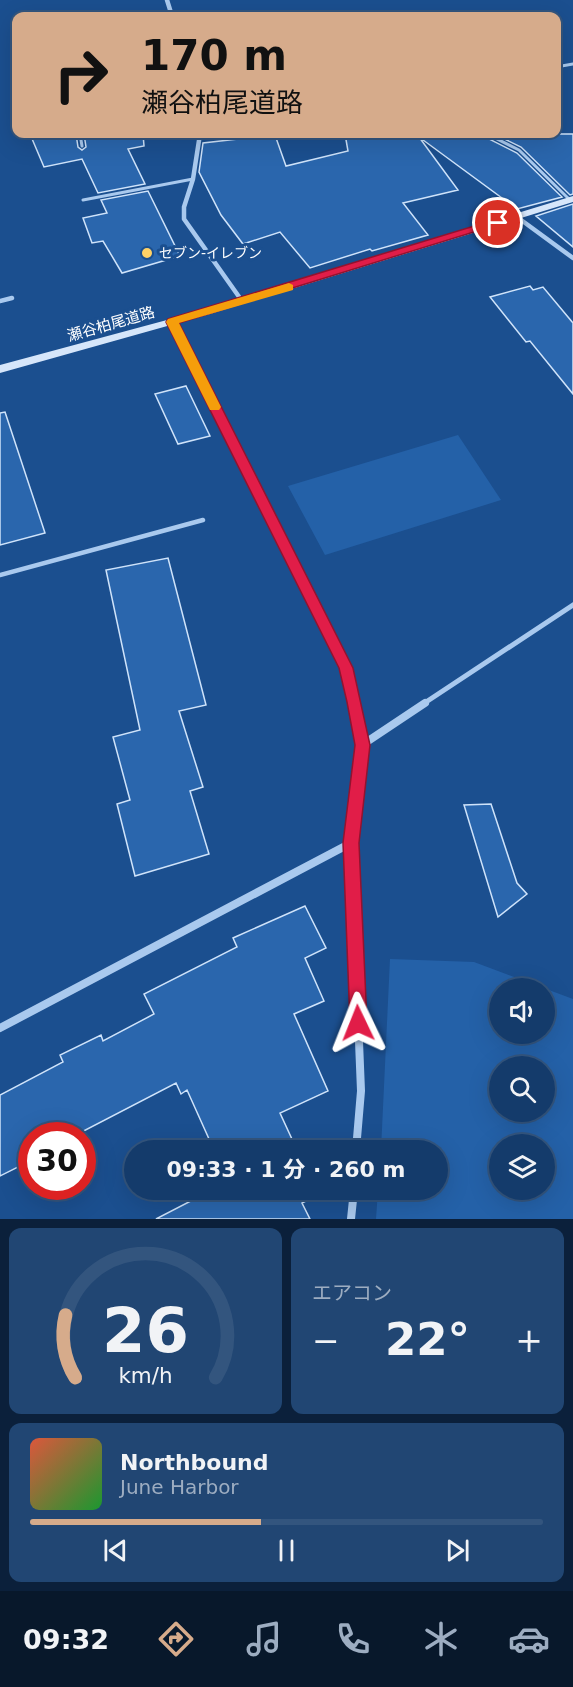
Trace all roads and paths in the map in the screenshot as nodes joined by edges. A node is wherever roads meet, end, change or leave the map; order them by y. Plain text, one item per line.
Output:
1 (81, 138) edge
2 (199, 138) edge
3 (495, 138) edge
4 (82, 146) dead end
5 (193, 179) junction
6 (571, 199) edge
7 (83, 200) dead end
8 (517, 216) junction
9 (573, 258) edge
10 (12, 298) dead end
11 (0, 301) edge
12 (242, 301) junction
13 (172, 322) junction
14 (0, 369) edge
15 (203, 520) dead end
16 (0, 575) edge
17 (573, 605) edge
18 (363, 745) junction
19 (351, 843) junction
20 (0, 1028) edge
21 (357, 1140) edge
22 (353, 1200) edge
23 (351, 1219) edge

1 - 4 lane
2 - 5 street
3 - 6 lane
5 - 7 lane
5 - 12 street
6 - 8 main road, 瀬谷柏尾道路
8 - 9 street
8 - 12 main road, 瀬谷柏尾道路
10 - 11 street
12 - 13 main road, 瀬谷柏尾道路
13 - 14 main road, 瀬谷柏尾道路
13 - 18 street
15 - 16 lane
17 - 18 street
18 - 19 street
19 - 20 street
19 - 21 street
22 - 23 street

